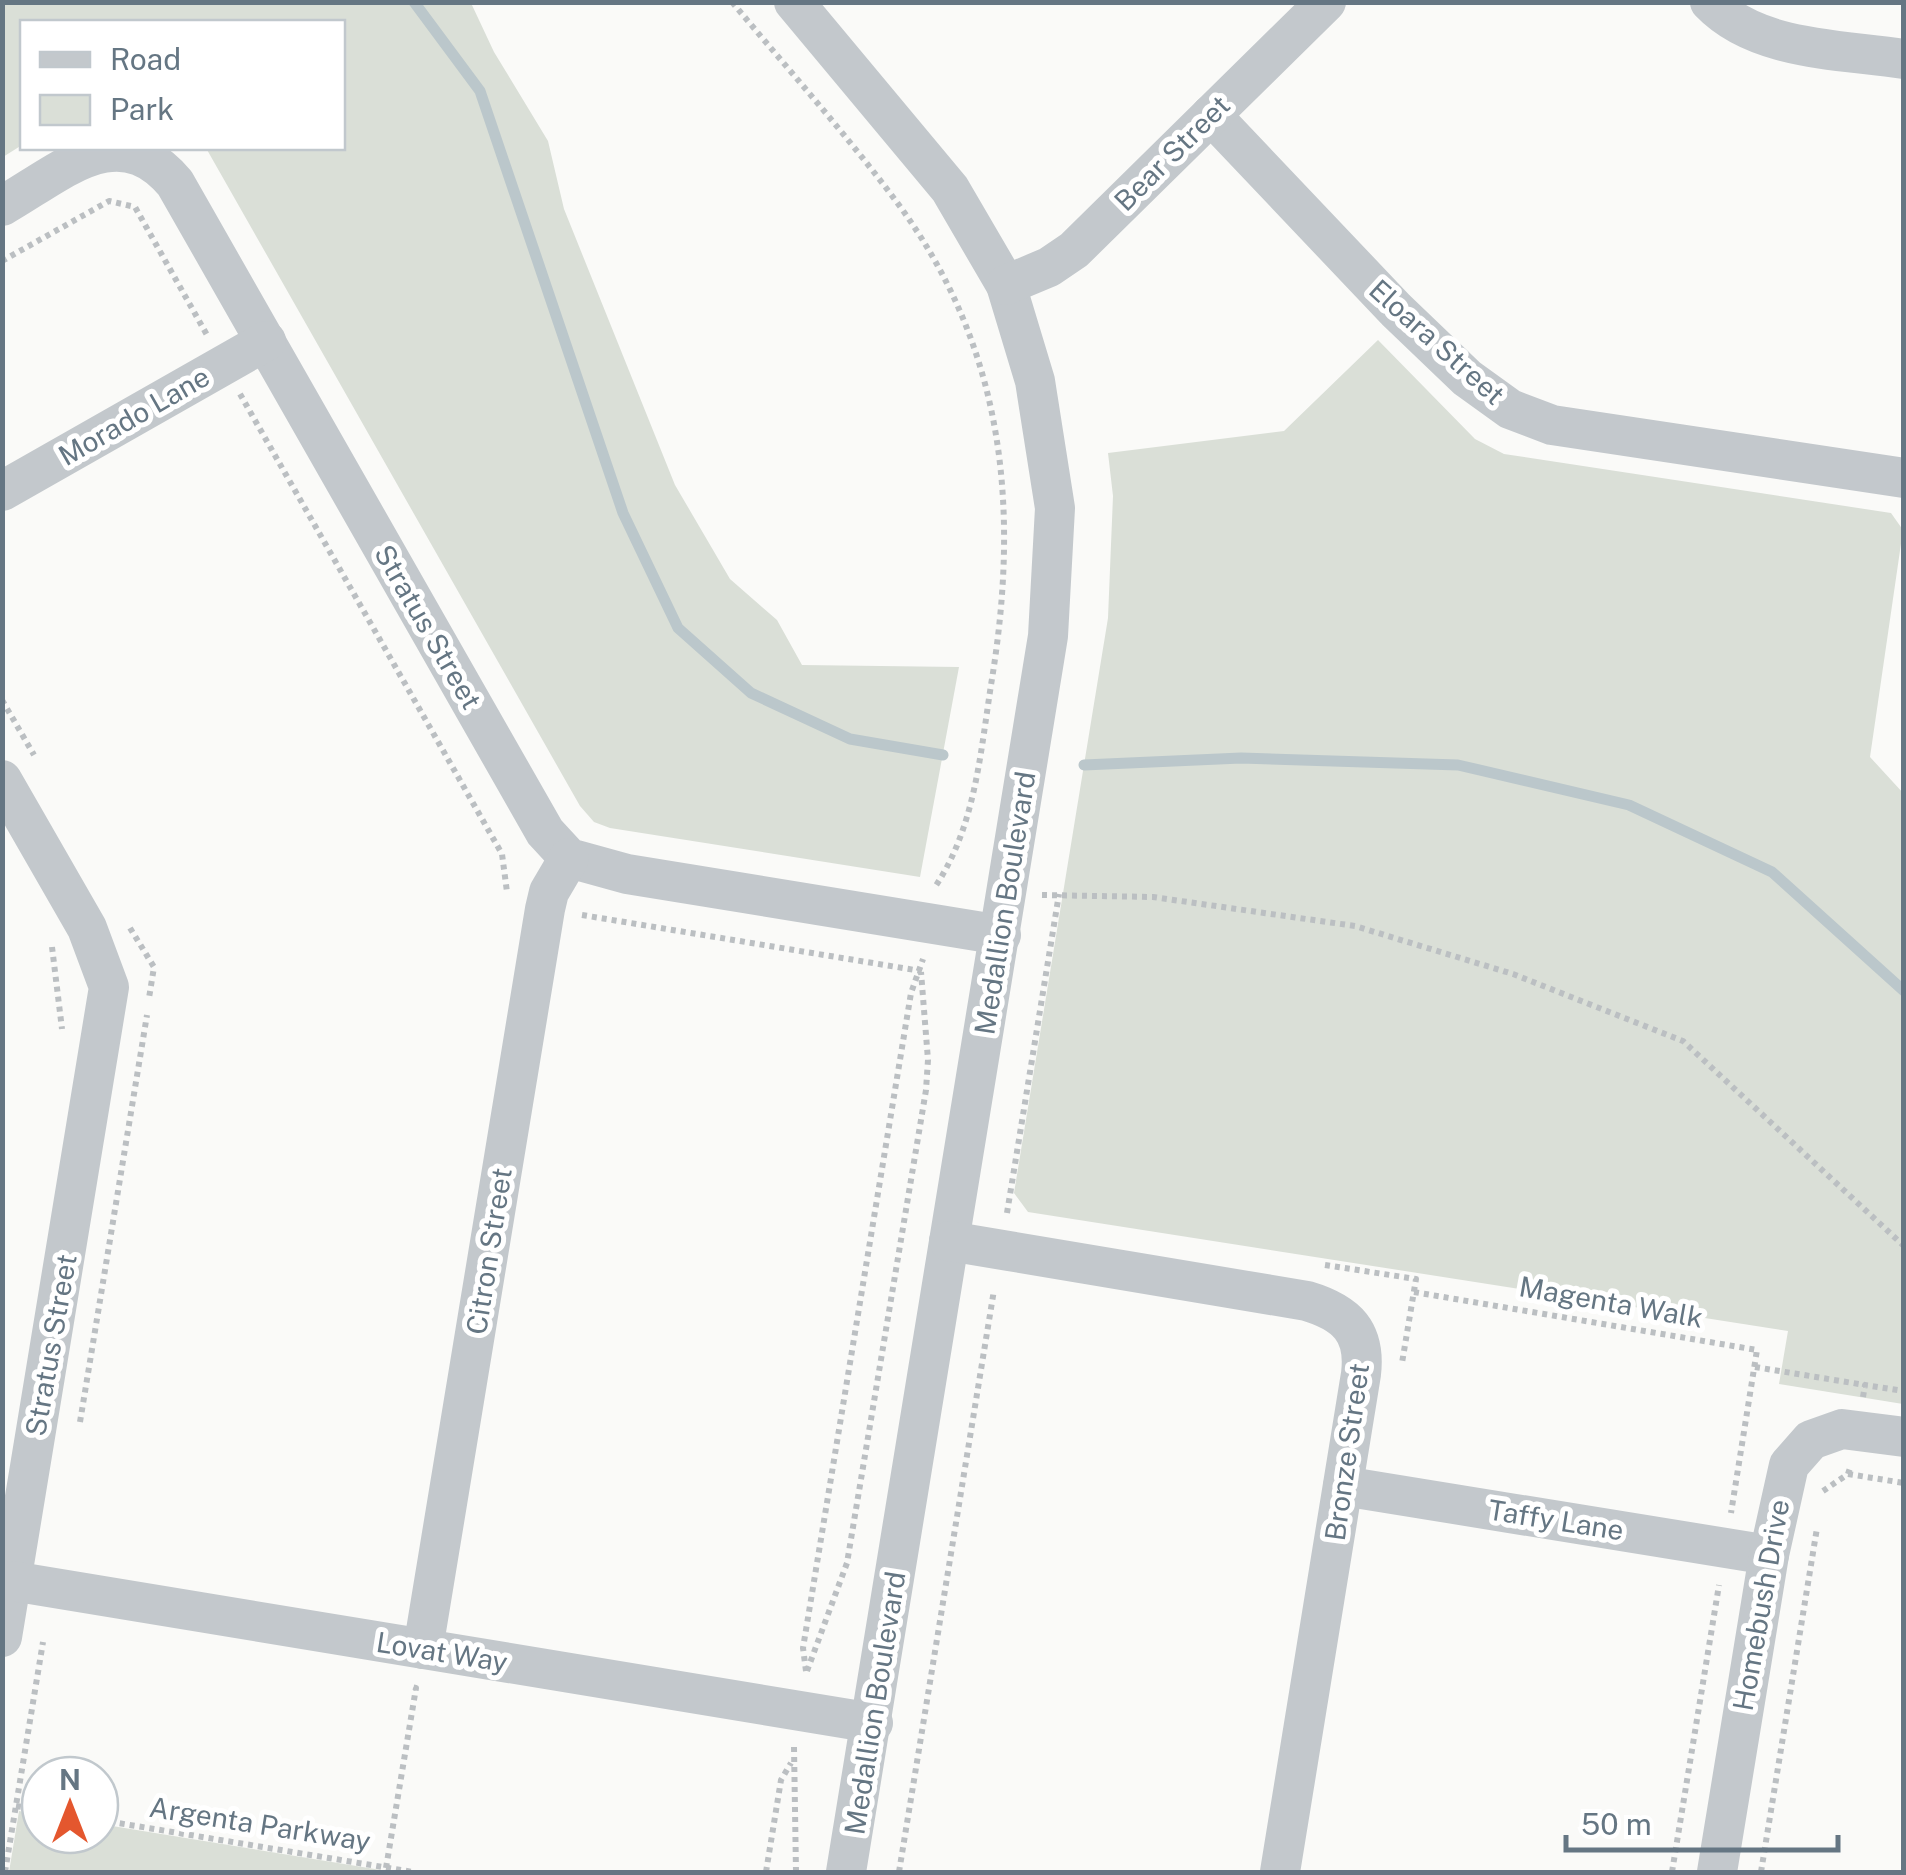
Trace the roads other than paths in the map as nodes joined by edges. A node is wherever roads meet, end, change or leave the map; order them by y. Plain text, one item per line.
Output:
1 (794, 2) edge
2 (1326, 2) edge
3 (1710, 2) edge
4 (1904, 59) edge
5 (1211, 116) junction
6 (107, 150) edge
7 (126, 150) edge
8 (2, 206) edge
9 (1006, 285) junction
10 (266, 341) junction
11 (1904, 478) edge
12 (2, 491) edge
13 (2, 780) edge
14 (569, 858) junction
15 (1004, 916) junction
16 (949, 1241) junction
17 (1904, 1437) edge
18 (1344, 1486) junction
19 (1768, 1555) junction
20 (12, 1581) junction
21 (2, 1638) edge
22 (423, 1649) junction
23 (873, 1723) junction
24 (846, 1872) edge
25 (1280, 1872) edge
26 (1717, 1872) edge

1 - 9 street, Medallion Boulevard
2 - 5 street, Bear Street
3 - 4 street
5 - 9 street, Bear Street
5 - 11 street, Eloara Street
6 - 8 street, Stratus Street
7 - 10 street, Stratus Street
9 - 15 street, Medallion Boulevard
10 - 12 street, Morado Lane
10 - 14 street, Stratus Street
13 - 20 street, Stratus Street
14 - 15 street
14 - 22 street, Citron Street
15 - 16 street, Medallion Boulevard
16 - 18 street, Bronze Street
16 - 23 street, Medallion Boulevard
17 - 19 street, Homebush Drive
18 - 19 street, Taffy Lane
18 - 25 street, Bronze Street
19 - 26 street, Homebush Drive
20 - 21 street, Stratus Street
20 - 22 street, Lovat Way
22 - 23 street, Lovat Way
23 - 24 street, Medallion Boulevard

